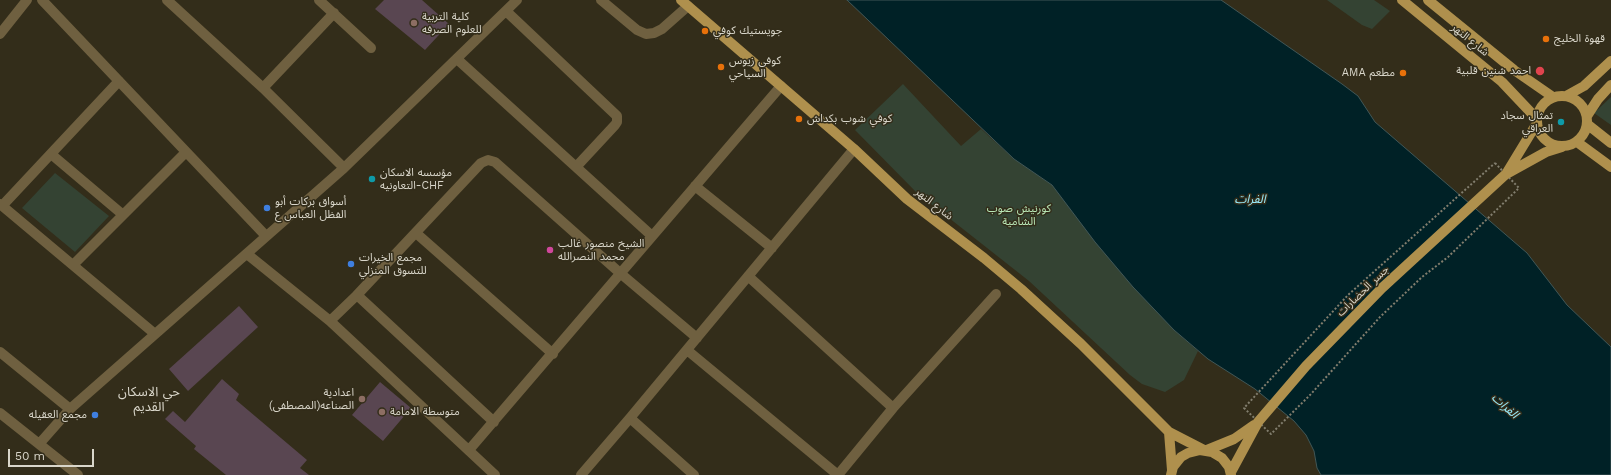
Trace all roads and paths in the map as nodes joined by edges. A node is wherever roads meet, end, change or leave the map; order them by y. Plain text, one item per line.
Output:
1 (27, 0) edge
2 (42, 0) edge
3 (167, 0) edge
4 (319, 0) edge
5 (518, 0) edge
6 (601, 0) edge
7 (1402, 0) edge
8 (1428, 0) edge
9 (684, 3) edge
10 (178, 4) edge
11 (506, 11) junction
12 (334, 13) junction
13 (0, 34) edge
14 (371, 48) dead end
15 (456, 59) junction
16 (1611, 61) edge
17 (119, 81) junction
18 (1611, 85) edge
19 (781, 86) junction
20 (263, 88) junction
21 (1566, 96) junction
22 (1554, 97) junction
23 (1587, 120) junction
24 (1537, 121) junction
25 (1577, 142) junction
26 (1611, 143) edge
27 (1563, 146) junction
28 (854, 149) junction
29 (186, 152) junction
30 (51, 154) junction
31 (1495, 163) dead end
32 (576, 167) junction
33 (1611, 167) edge
34 (344, 168) junction
35 (1506, 174) junction
36 (695, 186) junction
37 (1519, 188) dead end
38 (1, 204) edge
39 (122, 214) junction
40 (416, 233) junction
41 (266, 236) junction
42 (652, 236) junction
43 (772, 248) junction
44 (247, 254) junction
45 (73, 265) junction
46 (620, 273) junction
47 (748, 276) junction
48 (996, 294) dead end
49 (357, 295) junction
50 (330, 321) junction
51 (155, 334) junction
52 (697, 338) junction
53 (686, 350) junction
54 (0, 352) edge
55 (553, 354) junction
56 (893, 408) junction
57 (1244, 408) dead end
58 (70, 409) junction
59 (0, 413) edge
60 (630, 418) junction
61 (494, 422) junction
62 (1258, 422) junction
63 (1169, 432) junction
64 (1271, 434) dead end
65 (40, 443) junction
66 (469, 450) junction
67 (1205, 450) junction
68 (1171, 473) edge
69 (76, 474) edge
70 (1231, 474) edge
71 (495, 475) edge
72 (581, 475) edge
73 (694, 475) edge
74 (838, 475) edge

1 - 13 street
2 - 17 street
3 - 10 street
4 - 12 street
5 - 11 street
6 - 9 street
7 - 24 main road, شارع النهر
8 - 22 main road, شارع النهر
9 - 19 main road, شارع النهر
10 - 20 street
11 - 15 street
11 - 32 street
12 - 14 street
12 - 20 street
15 - 32 street
15 - 34 street
16 - 21 main road
17 - 29 street
17 - 30 street
18 - 23 main road
19 - 28 main road, شارع النهر
19 - 36 street
20 - 34 street
21 - 22 main road
21 - 23 main road
22 - 24 main road
23 - 25 main road
23 - 26 main road
24 - 27 main road
24 - 35 main road
25 - 27 main road
25 - 33 main road
27 - 35 main road
28 - 43 street
28 - 63 main road, شارع النهر
29 - 39 street
29 - 41 street
30 - 38 street
30 - 39 street
31 - 57 path
32 - 42 street
34 - 41 street
35 - 62 main road, جسر الحضارات
36 - 42 street
36 - 43 street
37 - 64 path
38 - 45 street
39 - 45 street
40 - 46 street
40 - 49 street
40 - 55 street
41 - 44 street
42 - 46 street
43 - 47 street
44 - 50 street
44 - 51 street
45 - 51 street
46 - 52 street
46 - 55 street
47 - 52 street
47 - 56 street
48 - 56 street
49 - 50 street
49 - 61 street
50 - 66 street
51 - 58 street
52 - 53 street
53 - 60 street
53 - 74 street
54 - 58 street
55 - 61 street
56 - 74 street
58 - 65 street
59 - 65 street
60 - 72 street
60 - 73 street
61 - 66 street
62 - 67 main road
62 - 70 main road
63 - 67 main road, شارع النهر
63 - 68 main road
65 - 69 street
66 - 71 street
67 - 68 main road
67 - 70 main road, شارع النهر

